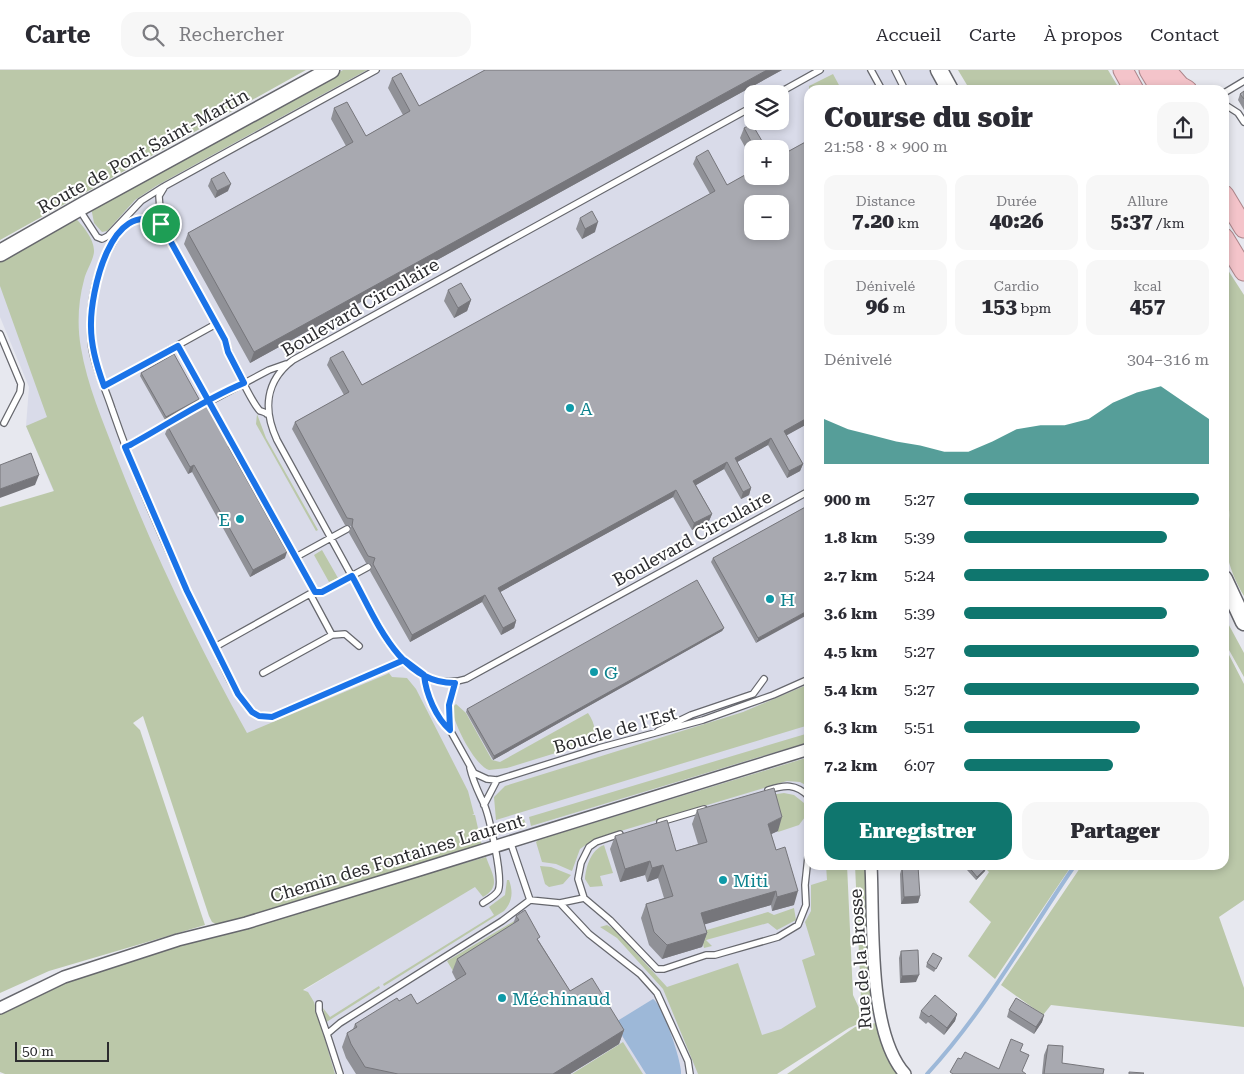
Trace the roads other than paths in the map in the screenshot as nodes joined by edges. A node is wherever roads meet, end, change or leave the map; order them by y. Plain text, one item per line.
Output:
1 (331, 70) edge
2 (376, 70) edge
3 (820, 70) edge
4 (871, 70) edge
5 (895, 70) edge
6 (939, 70) edge
7 (1123, 70) edge
8 (1149, 70) edge
9 (1166, 70) edge
10 (1244, 81) edge
11 (879, 85) edge
12 (902, 85) edge
13 (947, 85) edge
14 (1131, 85) edge
15 (1158, 85) edge
16 (1180, 85) edge
17 (789, 87) edge
18 (1229, 90) edge
19 (1229, 107) edge
20 (744, 111) edge
21 (1244, 122) edge
22 (165, 186) junction
23 (1229, 203) edge
24 (79, 208) junction
25 (161, 224) junction
26 (1244, 228) edge
27 (1229, 246) edge
28 (0, 253) edge
29 (1244, 271) edge
30 (216, 324) junction
31 (0, 334) edge
32 (178, 346) junction
33 (288, 364) junction
34 (244, 383) junction
35 (104, 386) junction
36 (210, 401) junction
37 (202, 406) edge
38 (186, 414) edge
39 (268, 414) junction
40 (4, 423) dead end
41 (125, 447) junction
42 (804, 494) edge
43 (347, 529) dead end
44 (331, 538) junction
45 (296, 557) junction
46 (368, 567) dead end
47 (352, 576) junction
48 (1229, 590) edge
49 (312, 593) junction
50 (1229, 599) edge
51 (1241, 617) edge
52 (332, 635) junction
53 (359, 646) dead end
54 (215, 647) junction
55 (404, 660) junction
56 (263, 674) dead end
57 (424, 675) junction
58 (764, 678) dead end
59 (804, 681) edge
60 (455, 683) junction
61 (450, 730) junction
62 (648, 736) junction
63 (804, 751) edge
64 (470, 768) junction
65 (497, 780) junction
66 (759, 792) edge
67 (804, 793) edge
68 (484, 805) junction
69 (713, 806) edge
70 (649, 826) edge
71 (631, 831) edge
72 (510, 841) junction
73 (495, 846) junction
74 (807, 870) edge
75 (871, 870) edge
76 (584, 898) junction
77 (530, 900) junction
78 (483, 902) dead end
79 (560, 903) junction
80 (319, 1004) dead end
81 (0, 1008) edge
82 (327, 1034) junction
83 (340, 1074) edge
84 (690, 1074) edge
85 (905, 1074) edge

1 - 24 main road, Route de Pont Saint-Martin
2 - 22 lane
3 - 17 lane
4 - 11 lane
5 - 12 lane
6 - 13 main road
7 - 14 highway
8 - 15 highway
9 - 16 highway
10 - 18 lane
19 - 21 lane
20 - 33 lane, Boulevard Circulaire
22 - 24 lane
22 - 25 lane
23 - 26 highway
24 - 28 main road, Route de Pont Saint-Martin
25 - 30 lane
25 - 35 lane
27 - 29 highway
30 - 32 lane
30 - 34 lane
31 - 40 lane
32 - 35 lane
32 - 36 lane
33 - 34 lane
33 - 39 lane, Boulevard Circulaire
34 - 36 lane
34 - 39 lane
35 - 41 lane
36 - 37 lane
36 - 45 lane
38 - 41 lane
39 - 44 lane, Boulevard Circulaire
41 - 54 lane
42 - 60 lane, Boulevard Circulaire
43 - 44 lane
44 - 45 lane
44 - 47 lane, Boulevard Circulaire
45 - 49 lane
46 - 47 lane
47 - 49 lane
47 - 55 lane, Boulevard Circulaire
48 - 51 main road
49 - 52 lane
49 - 54 lane
50 - 51 main road
52 - 53 lane
52 - 56 lane
54 - 55 lane
55 - 57 lane, Boulevard Circulaire
57 - 60 lane, Boulevard Circulaire
57 - 61 lane
58 - 62 lane
59 - 62 lane, Boucle de l'Est
60 - 61 lane
61 - 64 lane
62 - 65 lane, Boucle de l'Est
63 - 72 street, Chemin des Fontaines Laurent
64 - 65 lane
64 - 68 lane
65 - 68 lane
66 - 67 lane
68 - 73 lane
69 - 70 lane
71 - 76 lane
72 - 73 street, Chemin des Fontaines Laurent
72 - 77 lane
73 - 78 lane
73 - 81 street, Chemin des Fontaines Laurent
74 - 76 lane
75 - 85 street, Rue de la Brosse
76 - 79 lane
77 - 79 lane
77 - 82 lane
79 - 84 lane
80 - 82 lane
82 - 83 lane

